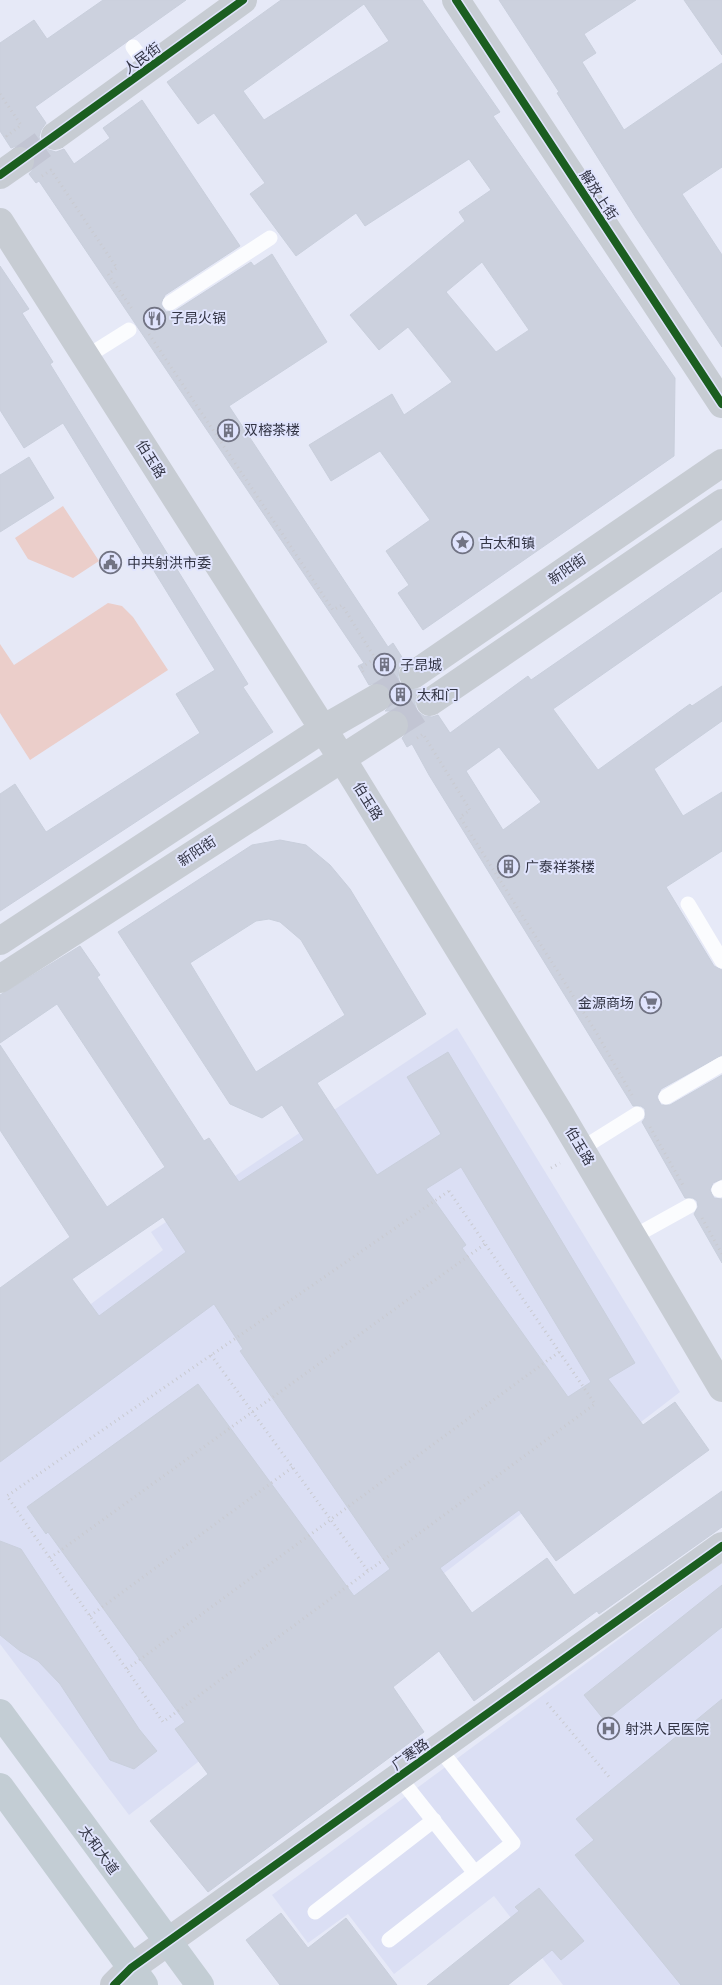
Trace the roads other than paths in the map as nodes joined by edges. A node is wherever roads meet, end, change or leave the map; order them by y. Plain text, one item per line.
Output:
1 (243, 0) edge
2 (456, 0) edge
3 (133, 46) dead end
4 (148, 68) junction
5 (55, 136) tunnel mouth
6 (0, 222) edge
7 (270, 238) dead end
8 (170, 303) dead end
9 (129, 330) dead end
10 (86, 358) junction
11 (722, 404) edge
12 (722, 462) edge
13 (722, 503) edge
14 (413, 675) tunnel mouth
15 (372, 687) tunnel mouth
16 (430, 702) tunnel mouth
17 (323, 730) junction
18 (405, 732) tunnel mouth
19 (342, 757) junction
20 (688, 904) dead end
21 (0, 941) edge
22 (722, 961) edge
23 (0, 979) edge
24 (722, 1064) edge
25 (666, 1097) dead end
26 (636, 1107) road end
27 (581, 1148) junction
28 (691, 1203) road end
29 (633, 1237) junction
30 (722, 1388) edge
31 (722, 1546) edge
32 (0, 1713) edge
33 (439, 1748) junction
34 (399, 1777) junction
35 (0, 1787) edge
36 (434, 1820) junction
37 (475, 1872) junction
38 (315, 1912) dead end
39 (389, 1940) dead end
40 (167, 1943) junction
41 (130, 1979) edge
42 (200, 1985) edge

1 - 4 main road, 人民街
2 - 11 main road, 解放上街
3 - 4 lane
4 - 5 main road, 人民街
6 - 10 main road, 伯玉路
7 - 8 lane
9 - 10 lane
10 - 17 main road, 伯玉路
12 - 14 main road, 新阳街
13 - 16 main road
15 - 17 main road
17 - 19 main road, 伯玉路
17 - 21 main road
18 - 19 main road, 新阳街
19 - 23 main road, 新阳街
19 - 27 main road, 伯玉路
20 - 22 lane
24 - 25 lane
26 - 27 lane
27 - 29 main road, 伯玉路
28 - 29 lane
29 - 30 main road, 伯玉路
31 - 33 main road, 广寒路
32 - 40 main road, 太和大道
33 - 34 main road, 广寒路
33 - 37 lane
34 - 36 lane
34 - 40 main road, 广寒路
35 - 41 main road
36 - 37 lane
36 - 38 lane
37 - 39 lane
40 - 41 main road, 广寒路
40 - 42 main road, 太和大道

